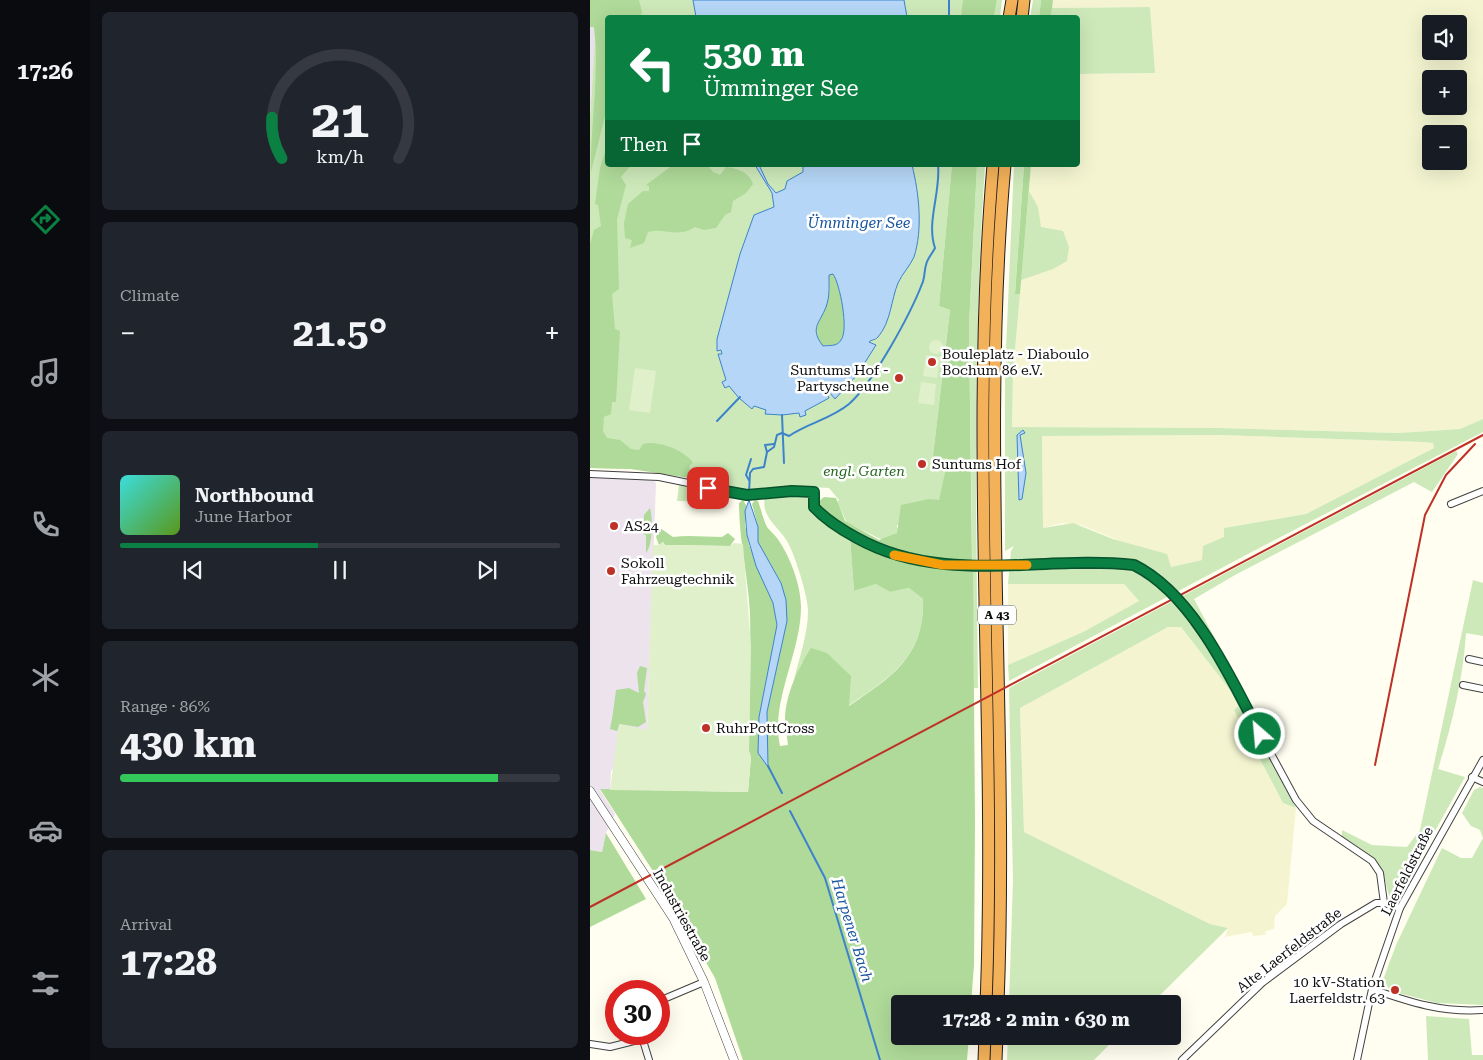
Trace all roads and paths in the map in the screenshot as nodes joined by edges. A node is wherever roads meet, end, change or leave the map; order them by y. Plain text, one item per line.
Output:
1 (1012, 0) edge
2 (1024, 0) edge
3 (1010, 15) edge
4 (1022, 15) edge
5 (993, 167) edge
6 (1005, 167) edge
7 (590, 474) edge
8 (1483, 491) edge
9 (1451, 504) dead end
10 (1469, 659) dead end
11 (1483, 662) edge
12 (1463, 685) dead end
13 (1483, 689) edge
14 (1483, 760) edge
15 (1472, 777) junction
16 (1483, 782) edge
17 (590, 791) edge
18 (1384, 902) junction
19 (1400, 908) junction
20 (704, 982) junction
21 (1372, 989) junction
22 (986, 995) edge
23 (998, 995) edge
24 (670, 996) edge
25 (1483, 1010) edge
26 (590, 1044) edge
27 (616, 1045) edge
28 (645, 1045) edge
29 (985, 1045) edge
30 (997, 1045) edge
31 (649, 1060) edge
32 (734, 1060) edge
33 (984, 1060) edge
34 (996, 1060) edge
35 (1182, 1060) edge
36 (1358, 1060) edge

1 - 3 highway
2 - 4 highway
5 - 22 highway, A 43
6 - 23 highway, A 43
7 - 18 street, bridge
8 - 9 street
10 - 11 street
12 - 13 street
14 - 15 street, Laerfeldstraße
15 - 16 street
15 - 19 street, Laerfeldstraße
17 - 20 street, Industriestraße
18 - 19 street
18 - 35 street, Alte Laerfeldstraße
19 - 21 street, Laerfeldstraße
20 - 24 street
20 - 32 street, Industriestraße
21 - 25 street
21 - 36 street, Laerfeldstraße
26 - 27 street
28 - 31 street
29 - 33 highway
30 - 34 highway

